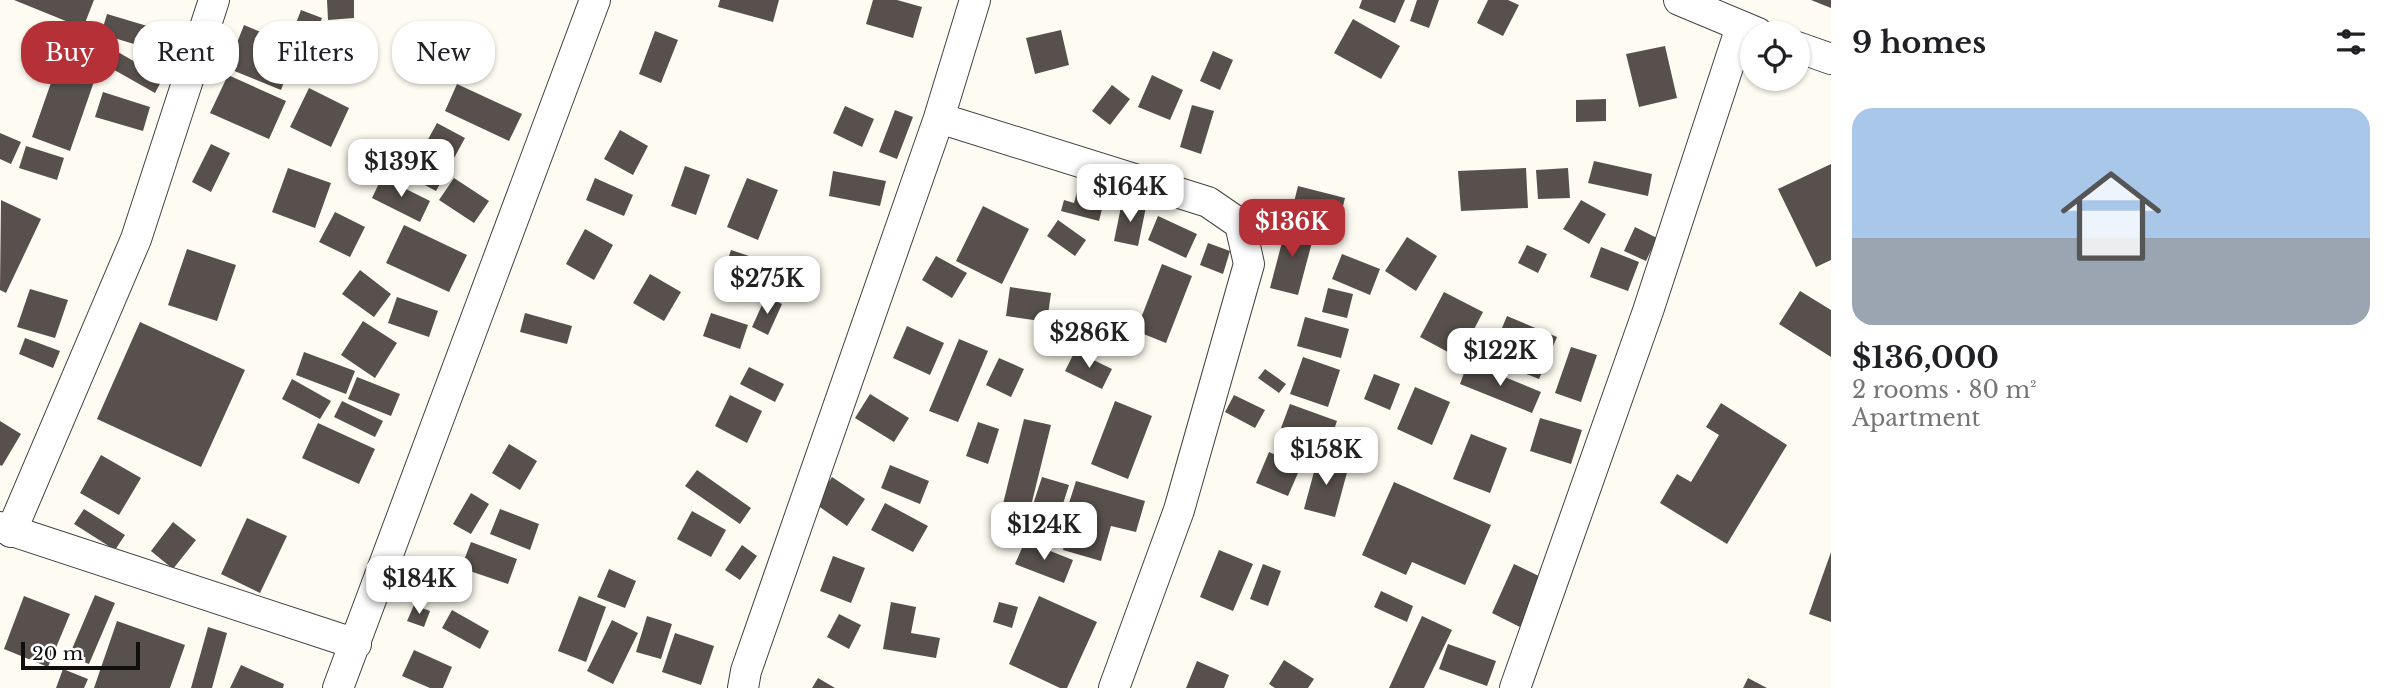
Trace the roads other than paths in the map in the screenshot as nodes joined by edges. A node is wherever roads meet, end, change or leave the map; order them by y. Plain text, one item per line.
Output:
1 (214, 0) edge
2 (595, 0) edge
3 (975, 0) edge
4 (1679, 0) edge
5 (1740, 26) edge
6 (1810, 51) edge
7 (1740, 58) edge
8 (1831, 58) edge
9 (939, 118) junction
10 (6, 529) edge
11 (356, 645) junction
12 (338, 688) edge
13 (743, 688) edge
14 (1114, 688) edge
15 (1515, 688) edge

1 - 10 street
2 - 11 street
3 - 9 street
4 - 5 street
6 - 8 street
7 - 15 street
9 - 13 street
9 - 14 street
10 - 11 street
11 - 12 street

